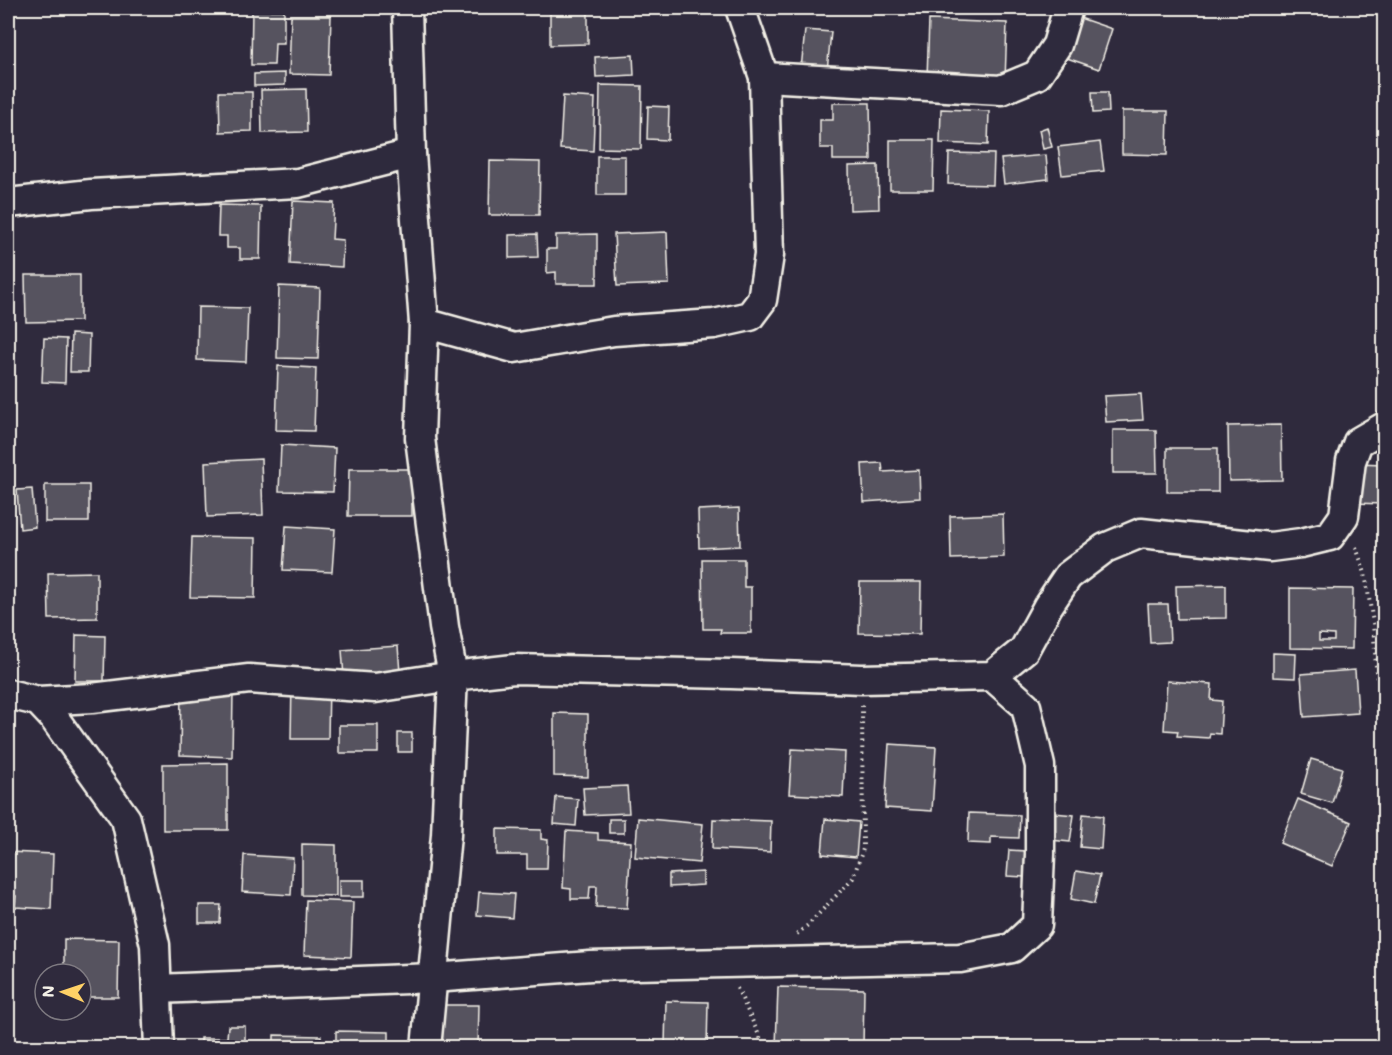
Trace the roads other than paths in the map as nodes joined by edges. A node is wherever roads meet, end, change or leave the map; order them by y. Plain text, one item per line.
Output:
1 (407, 8) edge
2 (740, 8) edge
3 (1068, 8) edge
4 (765, 77) junction
5 (411, 154) junction
6 (8, 202) edge
7 (424, 323) junction
8 (1384, 427) edge
9 (453, 676) junction
10 (992, 676) junction
11 (8, 694) edge
12 (38, 701) junction
13 (433, 978) junction
14 (157, 989) junction
15 (159, 1047) edge
16 (426, 1047) edge

1 - 5 street
2 - 4 street
3 - 4 street
4 - 7 street
5 - 6 street
5 - 7 street
7 - 9 street
8 - 10 street
9 - 10 street
9 - 12 street
9 - 13 street
10 - 13 street
11 - 12 street
12 - 14 street
13 - 14 street
13 - 16 street
14 - 15 street

